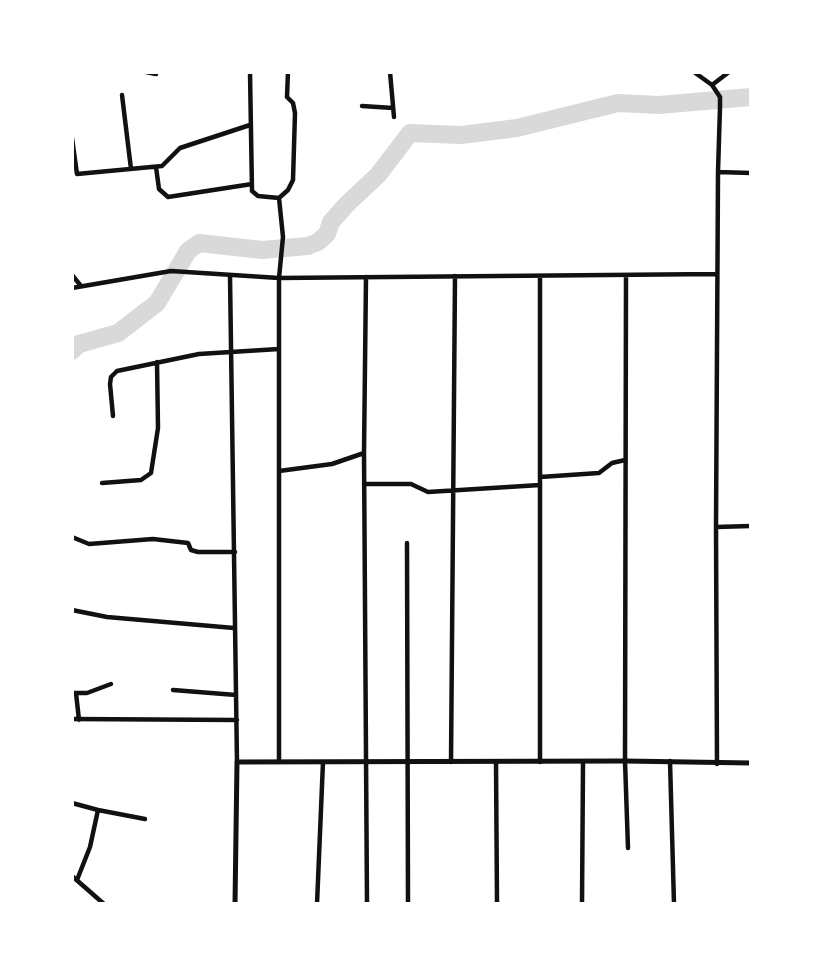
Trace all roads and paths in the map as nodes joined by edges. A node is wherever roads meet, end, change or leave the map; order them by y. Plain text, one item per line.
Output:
1 (146, 72) edge
2 (250, 72) edge
3 (288, 72) edge
4 (390, 72) edge
5 (694, 72) edge
6 (729, 72) edge
7 (156, 74) dead end
8 (712, 85) junction
9 (122, 95) dead end
10 (362, 106) dead end
11 (393, 108) junction
12 (394, 117) dead end
13 (250, 125) junction
14 (72, 138) edge
15 (156, 167) junction
16 (131, 169) junction
17 (718, 172) junction
18 (751, 173) edge
19 (75, 175) edge
20 (252, 184) junction
21 (279, 198) junction
22 (717, 274) junction
23 (72, 275) edge
24 (626, 275) junction
25 (230, 276) junction
26 (455, 276) junction
27 (540, 276) junction
28 (366, 277) junction
29 (279, 278) junction
30 (81, 286) junction
31 (72, 288) edge
32 (279, 349) junction
33 (233, 353) junction
34 (157, 362) junction
35 (113, 416) dead end
36 (364, 453) junction
37 (626, 460) junction
38 (279, 471) junction
39 (540, 477) junction
40 (102, 483) dead end
41 (364, 484) junction
42 (540, 485) junction
43 (453, 490) junction
44 (716, 526) junction
45 (751, 526) edge
46 (72, 537) edge
47 (407, 543) dead end
48 (235, 552) junction
49 (72, 610) edge
50 (234, 628) junction
51 (111, 684) dead end
52 (172, 690) dead end
53 (74, 693) edge
54 (236, 695) junction
55 (72, 719) edge
56 (79, 720) junction
57 (237, 720) junction
58 (368, 760) junction
59 (625, 760) junction
60 (279, 761) junction
61 (670, 761) junction
62 (237, 762) junction
63 (323, 762) junction
64 (409, 762) junction
65 (452, 762) junction
66 (496, 762) junction
67 (540, 762) junction
68 (583, 763) junction
69 (751, 763) edge
70 (717, 764) junction
71 (72, 803) edge
72 (98, 810) junction
73 (145, 819) dead end
74 (628, 848) dead end
75 (72, 876) edge
76 (77, 880) junction
77 (104, 904) edge
78 (235, 904) edge
79 (316, 904) edge
80 (367, 904) edge
81 (408, 904) edge
82 (497, 904) edge
83 (582, 904) edge
84 (674, 904) edge

1 - 7 street
2 - 13 street
3 - 21 street
4 - 11 street
5 - 8 street
6 - 8 street
8 - 17 street
9 - 16 street
10 - 11 street
11 - 12 street
13 - 15 street
13 - 20 street
14 - 19 street
15 - 16 street
15 - 20 street
16 - 19 street
17 - 18 street
17 - 22 street
20 - 21 street
21 - 29 street
22 - 24 street
22 - 44 street
23 - 30 street
24 - 27 street
24 - 37 street
25 - 29 street
25 - 30 street
25 - 33 street
26 - 27 street
26 - 28 street
26 - 43 street
27 - 39 street
28 - 29 street
28 - 36 street
29 - 32 street
30 - 31 street
32 - 33 street
32 - 38 street
33 - 34 street
33 - 48 street
34 - 35 street
34 - 40 street
36 - 38 street
36 - 41 street
37 - 39 street
37 - 59 street
38 - 60 street
39 - 42 street
41 - 43 street
41 - 58 street
42 - 43 street
42 - 67 street
43 - 65 street
44 - 45 street
44 - 70 street
46 - 48 street
47 - 64 street
48 - 50 street
49 - 50 street
50 - 54 street
51 - 53 street
52 - 54 street
53 - 56 street
54 - 57 street
55 - 56 street
56 - 57 street
57 - 62 street
58 - 63 street
58 - 64 street
58 - 80 street
59 - 61 street
59 - 68 street
59 - 74 street
60 - 62 street
60 - 63 street
61 - 70 street
61 - 84 street
62 - 78 street
63 - 79 street
64 - 65 street
64 - 81 street
65 - 66 street
66 - 67 street
66 - 82 street
67 - 68 street
68 - 83 street
69 - 70 street
71 - 72 street
72 - 73 street
72 - 76 street
75 - 76 street
76 - 77 street

